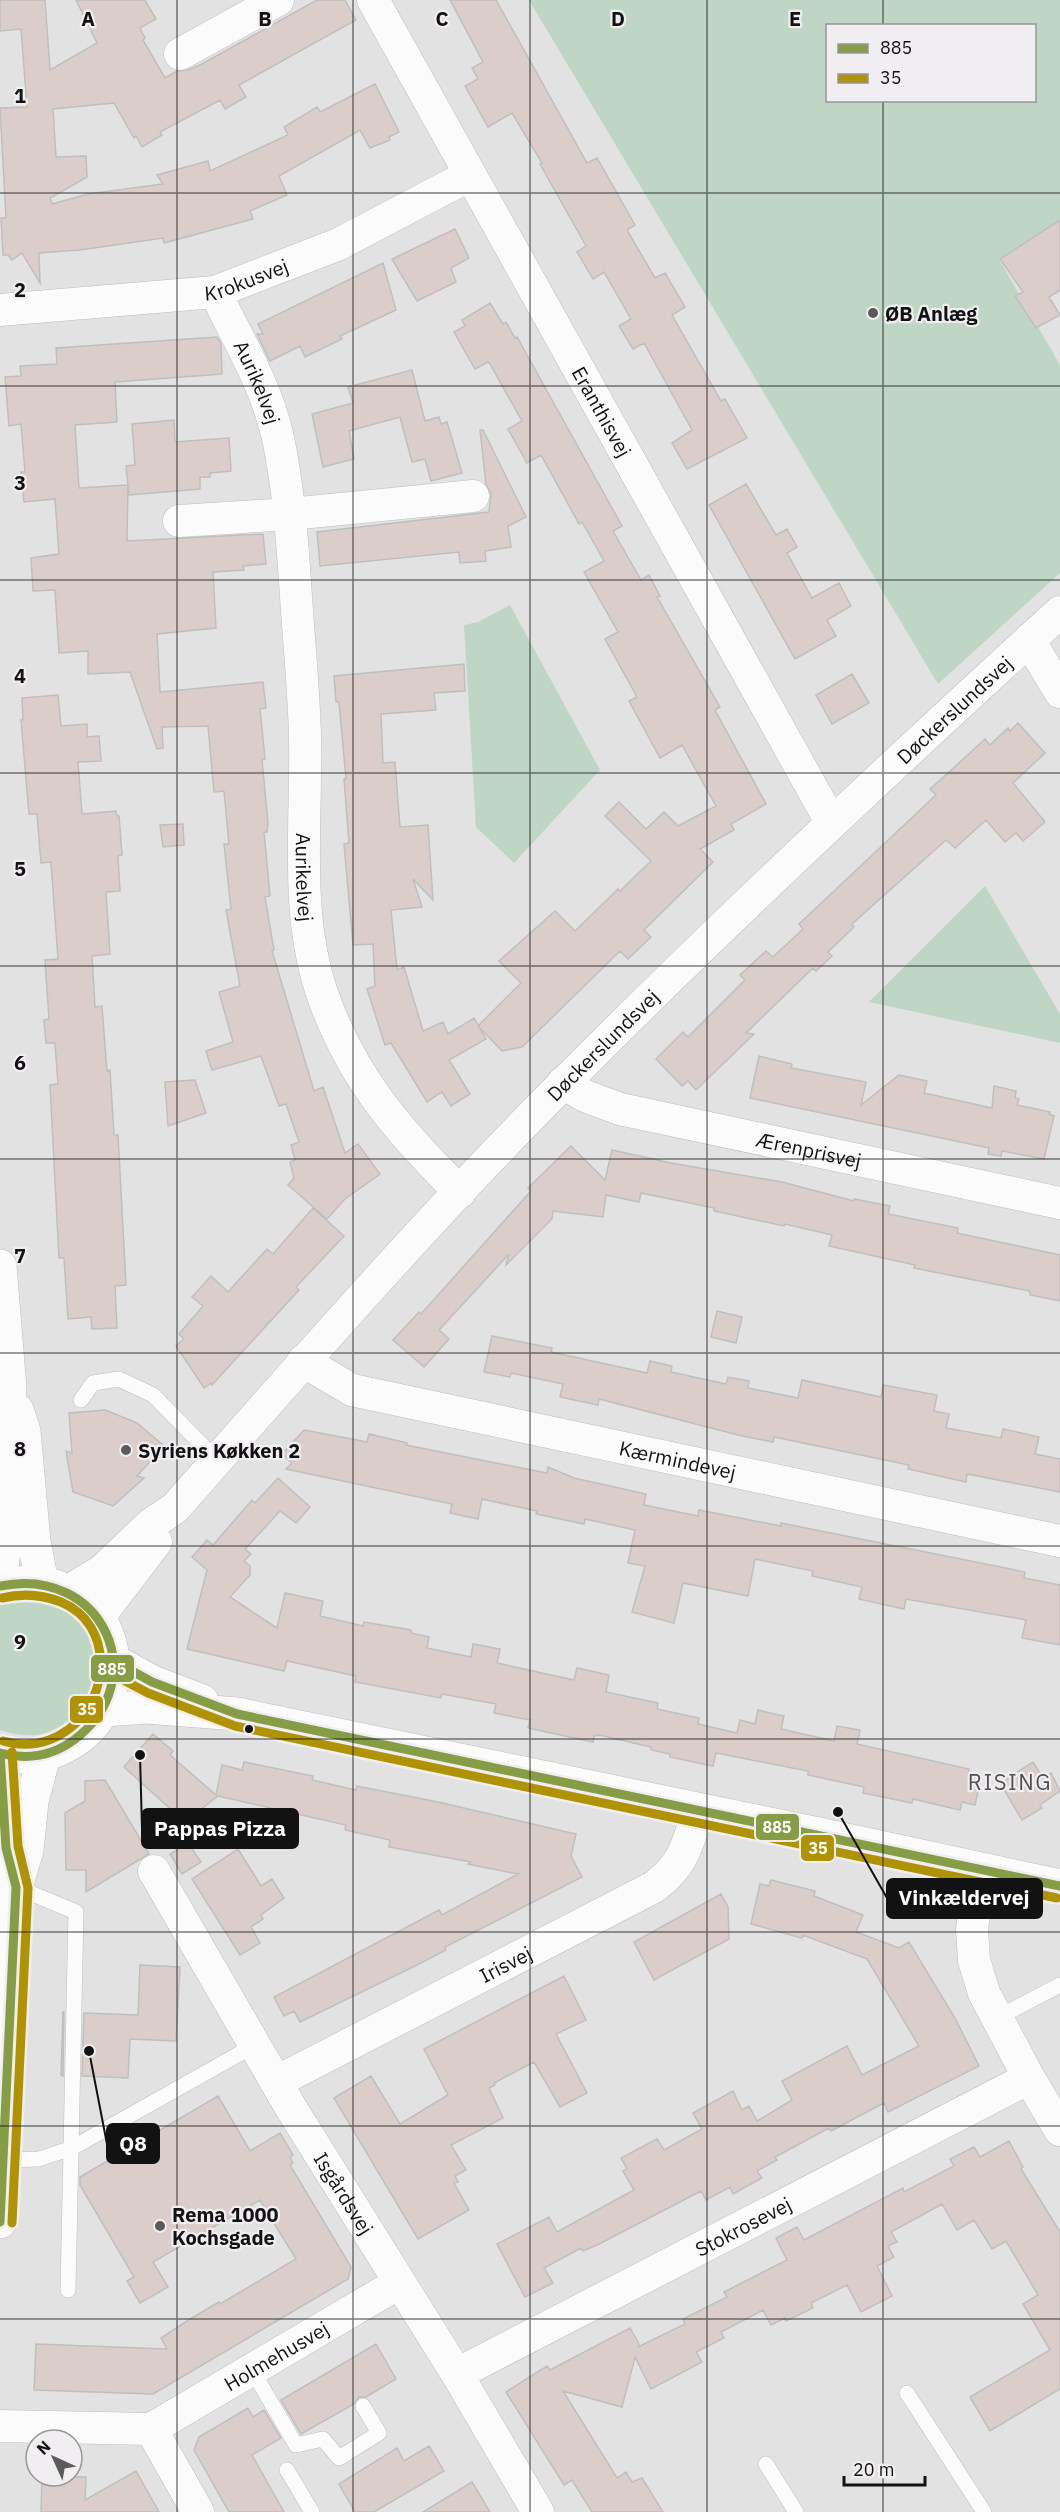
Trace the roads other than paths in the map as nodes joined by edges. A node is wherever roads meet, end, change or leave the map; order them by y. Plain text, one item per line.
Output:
1 (278, 0) edge
2 (373, 0) edge
3 (180, 54) dead end
4 (470, 175) junction
5 (215, 292) junction
6 (0, 310) edge
7 (473, 495) dead end
8 (290, 514) junction
9 (179, 521) dead end
10 (1060, 612) edge
11 (1029, 640) junction
12 (1060, 692) edge
13 (831, 822) junction
14 (563, 1083) junction
15 (460, 1192) junction
16 (1060, 1203) edge
17 (0, 1266) edge
18 (303, 1361) junction
19 (9, 1389) junction
20 (81, 1400) dead end
21 (217, 1460) junction
22 (175, 1508) junction
23 (1060, 1541) edge
24 (0, 1584) edge
25 (55, 1587) junction
26 (98, 1618) junction
27 (114, 1661) junction
28 (105, 1710) junction
29 (237, 1714) junction
30 (0, 1753) edge
31 (44, 1756) junction
32 (699, 1810) junction
33 (979, 1870) junction
34 (154, 1871) dead end
35 (1060, 1886) edge
36 (16, 1887) junction
37 (1060, 1985) edge
38 (997, 2018) junction
39 (255, 2045) junction
40 (1029, 2078) junction
41 (276, 2082) junction
42 (1060, 2130) edge
43 (72, 2148) junction
44 (3, 2160) junction
45 (0, 2222) edge
46 (399, 2283) junction
47 (68, 2290) dead end
48 (252, 2370) junction
49 (456, 2374) junction
50 (907, 2393) dead end
51 (363, 2406) dead end
52 (0, 2426) edge
53 (151, 2429) junction
54 (766, 2464) dead end
55 (287, 2470) dead end
56 (198, 2512) edge
57 (312, 2512) edge
58 (538, 2512) edge
59 (796, 2512) edge
60 (984, 2512) edge

1 - 3 street
2 - 4 street, Eranthisvej
4 - 5 street, Krokusvej
4 - 13 street, Eranthisvej
5 - 6 street, Krokusvej
5 - 8 street, Aurikelvej
7 - 8 street
8 - 9 street
8 - 15 street, Aurikelvej
10 - 11 street, Døckerslundsvej
11 - 12 street
11 - 13 street, Døckerslundsvej
13 - 14 street, Døckerslundsvej
14 - 15 street, Døckerslundsvej
14 - 16 street, Ærenprisvej
15 - 18 street, Døckerslundsvej
17 - 19 street
18 - 21 street, Døckerslundsvej
18 - 23 street, Kærmindevej
19 - 24 street
19 - 25 street
20 - 21 lane
21 - 22 street, Døckerslundsvej
22 - 25 street, Døckerslundsvej
22 - 26 street, Døckerslundsvej
24 - 25 street
25 - 26 street
26 - 27 street
27 - 28 street
27 - 29 street
28 - 29 street
28 - 31 street
29 - 32 street
30 - 31 street
30 - 36 street
31 - 36 street
32 - 33 street
32 - 41 street, Irisvej
33 - 35 street
33 - 38 street
34 - 39 street, Isgårdsvej
36 - 43 lane
36 - 44 street
37 - 38 lane
38 - 40 street
39 - 41 street, Isgårdsvej
39 - 43 lane
40 - 42 street
40 - 49 street, Stokrosevej
41 - 46 street, Isgårdsvej
43 - 44 lane
43 - 47 lane
44 - 45 street
46 - 48 street, Holmehusvej
46 - 49 street, Isgårdsvej
48 - 51 lane
48 - 53 street, Holmehusvej
49 - 58 street, Isgårdsvej
50 - 60 lane
52 - 53 street
53 - 56 street
54 - 59 lane
55 - 57 lane

